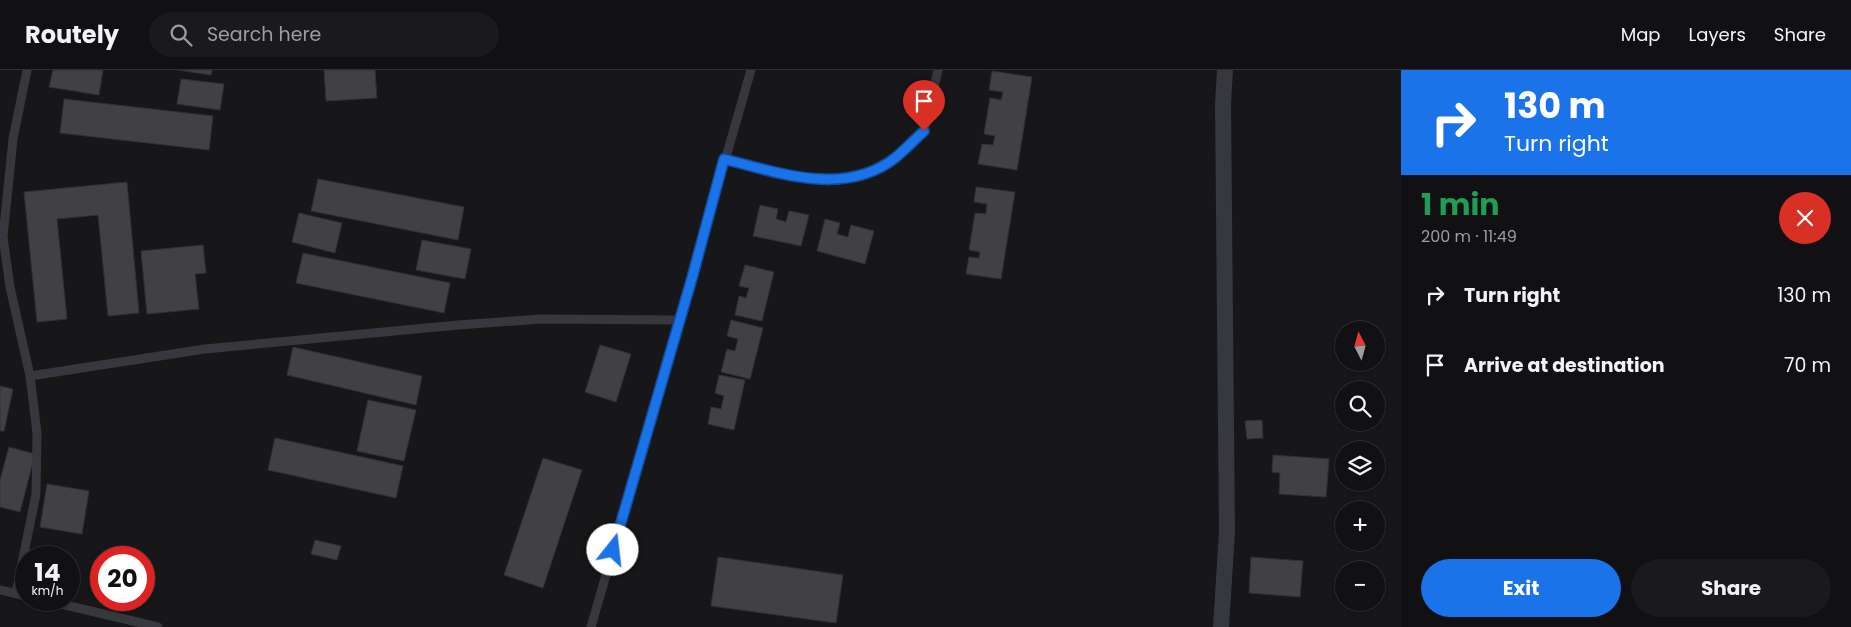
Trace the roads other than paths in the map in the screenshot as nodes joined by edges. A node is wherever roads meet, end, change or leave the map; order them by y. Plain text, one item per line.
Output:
1 (27, 70) edge
2 (751, 70) edge
3 (938, 70) edge
4 (1225, 70) edge
5 (724, 159) junction
6 (680, 320) junction
7 (30, 376) junction
8 (25, 546) edge
9 (0, 590) edge
10 (15, 593) edge
11 (80, 609) edge
12 (158, 627) edge
13 (591, 627) edge
14 (1221, 627) edge

1 - 7 lane
2 - 5 lane
3 - 5 lane
4 - 14 street
5 - 6 lane
6 - 7 lane
6 - 13 lane
7 - 8 lane
9 - 10 lane
11 - 12 lane

